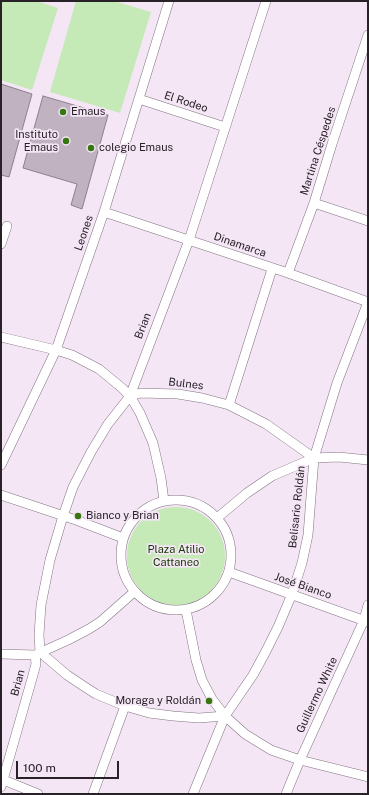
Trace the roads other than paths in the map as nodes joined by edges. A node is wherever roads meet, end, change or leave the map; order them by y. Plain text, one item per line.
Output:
1 (169, 1) edge
2 (266, 1) edge
3 (368, 35) edge
4 (366, 48) edge
5 (139, 99) junction
6 (225, 127) junction
7 (314, 203) junction
8 (104, 212) junction
9 (368, 221) edge
10 (7, 226) dead end
11 (189, 240) junction
12 (1, 244) edge
13 (272, 269) junction
14 (288, 273) junction
15 (368, 302) edge
16 (364, 326) edge
17 (1, 337) edge
18 (56, 350) junction
19 (130, 396) junction
20 (228, 405) junction
21 (314, 458) junction
22 (368, 460) edge
23 (1, 465) edge
24 (1, 495) edge
25 (164, 501) junction
26 (63, 516) junction
27 (218, 518) junction
28 (123, 538) junction
29 (229, 572) junction
30 (134, 592) junction
31 (292, 594) junction
32 (368, 605) edge
33 (186, 610) junction
34 (366, 621) edge
35 (37, 653) junction
36 (1, 654) edge
37 (125, 706) junction
38 (225, 716) junction
39 (300, 760) junction
40 (368, 777) edge
41 (2, 782) edge
42 (38, 794) edge
43 (93, 794) edge
44 (193, 794) edge
45 (286, 794) edge

1 - 5 street, Leones
2 - 6 street, Brian
3 - 4 street, Martina Céspedes
4 - 7 street, Martina Céspedes
5 - 6 street, El Rodeo
5 - 8 street, Leones
6 - 11 street, Brian
7 - 9 street
7 - 14 street, Martina Céspedes
8 - 11 street, Dinamarca
8 - 18 street, Leones
10 - 12 street
11 - 13 street, Dinamarca
11 - 19 street, Brian
13 - 14 street, Dinamarca
13 - 20 street
14 - 15 street, Dinamarca
15 - 16 street, Belisario Roldán
16 - 21 street, Belisario Roldán
17 - 18 street
18 - 19 street
18 - 23 street, Leones
19 - 20 street, Bulnes
19 - 25 street
19 - 26 street, Brian
20 - 21 street, Bulnes
21 - 22 street
21 - 27 street
21 - 31 street, Belisario Roldán
24 - 26 street
25 - 27 street
25 - 28 street
26 - 28 street
26 - 35 street, Brian
27 - 29 street
28 - 30 street
29 - 31 street, José Bianco
29 - 33 street
30 - 33 street
30 - 35 street
31 - 34 street, José Bianco
31 - 38 street, Belisario Roldán
32 - 34 street, Guillermo White
33 - 38 street
34 - 39 street, Guillermo White
35 - 36 street
35 - 37 street
35 - 41 street, Brian
37 - 38 street
37 - 43 street
38 - 39 street
38 - 44 street, Belisario Roldán
39 - 40 street
39 - 45 street, Guillermo White
41 - 42 street

